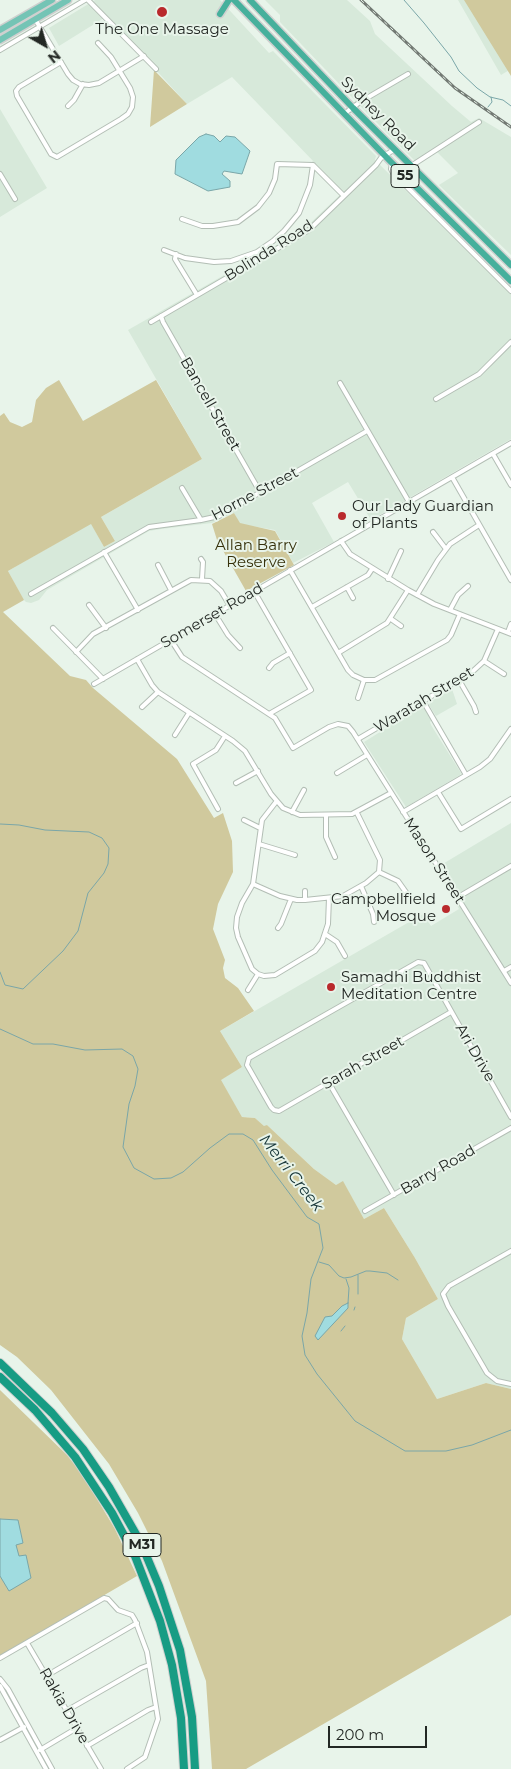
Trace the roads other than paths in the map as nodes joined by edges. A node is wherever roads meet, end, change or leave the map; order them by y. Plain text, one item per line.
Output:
1 (52, 0) edge
2 (68, 0) edge
3 (229, 0) edge
4 (234, 0) edge
5 (250, 0) edge
6 (89, 1) edge
7 (43, 2) edge
8 (220, 14) dead end
9 (35, 19) junction
10 (40, 27) junction
11 (0, 30) edge
12 (0, 40) edge
13 (98, 43) dead end
14 (0, 50) edge
15 (144, 56) junction
16 (61, 62) junction
17 (156, 69) dead end
18 (120, 71) junction
19 (408, 74) dead end
20 (83, 84) junction
21 (11, 89) dead end
22 (16, 91) junction
23 (68, 106) dead end
24 (353, 108) junction
25 (344, 114) junction
26 (479, 122) dead end
27 (395, 150) junction
28 (55, 157) junction
29 (388, 159) junction
30 (54, 163) dead end
31 (313, 164) junction
32 (411, 166) junction
33 (0, 174) edge
34 (344, 196) junction
35 (15, 199) dead end
36 (182, 219) dead end
37 (464, 239) junction
38 (164, 250) dead end
39 (176, 254) junction
40 (511, 264) edge
41 (511, 281) edge
42 (511, 291) edge
43 (197, 295) junction
44 (161, 316) junction
45 (151, 322) dead end
46 (511, 342) edge
47 (340, 383) dead end
48 (436, 399) dead end
49 (367, 431) junction
50 (511, 443) edge
51 (493, 454) junction
52 (452, 477) junction
53 (511, 485) edge
54 (182, 488) dead end
55 (260, 492) junction
56 (409, 502) junction
57 (202, 520) junction
58 (479, 525) junction
59 (433, 532) dead end
60 (342, 541) junction
61 (446, 549) junction
62 (401, 551) dead end
63 (104, 552) junction
64 (200, 559) dead end
65 (158, 565) dead end
66 (372, 569) junction
67 (290, 570) junction
68 (388, 578) junction
69 (202, 579) junction
70 (511, 580) edge
71 (468, 586) dead end
72 (347, 587) junction
73 (171, 590) junction
74 (408, 590) junction
75 (254, 592) junction
76 (31, 594) dead end
77 (417, 595) junction
78 (353, 598) dead end
79 (89, 605) dead end
80 (230, 606) junction
81 (312, 608) junction
82 (138, 610) junction
83 (450, 610) junction
84 (215, 614) junction
85 (460, 614) junction
86 (391, 619) junction
87 (511, 624) edge
88 (402, 626) dead end
89 (53, 628) dead end
90 (106, 628) junction
91 (498, 628) junction
92 (509, 633) edge
93 (171, 640) junction
94 (240, 648) dead end
95 (76, 652) junction
96 (290, 653) junction
97 (338, 653) junction
98 (137, 659) junction
99 (484, 661) junction
100 (270, 668) dead end
101 (504, 674) dead end
102 (103, 679) junction
103 (364, 680) junction
104 (459, 680) junction
105 (94, 684) dead end
106 (158, 692) junction
107 (358, 698) dead end
108 (423, 701) junction
109 (142, 707) dead end
110 (476, 712) dead end
111 (189, 713) junction
112 (270, 714) junction
113 (511, 729) edge
114 (175, 735) dead end
115 (225, 736) junction
116 (506, 736) junction
117 (358, 739) junction
118 (511, 739) edge
119 (367, 755) junction
120 (258, 771) junction
121 (337, 773) dead end
122 (466, 775) junction
123 (236, 783) dead end
124 (304, 790) dead end
125 (438, 792) junction
126 (391, 793) junction
127 (511, 799) edge
128 (276, 802) junction
129 (218, 809) dead end
130 (292, 812) junction
131 (403, 812) junction
132 (357, 813) junction
133 (326, 815) junction
134 (244, 820) dead end
135 (260, 828) junction
136 (259, 844) junction
137 (296, 855) dead end
138 (335, 856) dead end
139 (511, 866) edge
140 (379, 872) junction
141 (253, 884) junction
142 (361, 886) junction
143 (304, 891) dead end
144 (460, 896) junction
145 (329, 898) junction
146 (410, 898) dead end
147 (291, 899) junction
148 (305, 900) junction
149 (374, 922) dead end
150 (278, 928) dead end
151 (326, 934) junction
152 (345, 956) dead end
153 (511, 967) edge
154 (511, 972) edge
155 (505, 973) junction
156 (258, 974) junction
157 (511, 983) edge
158 (248, 990) dead end
159 (451, 1012) junction
160 (329, 1082) junction
161 (274, 1110) joint
162 (511, 1117) edge
163 (511, 1128) edge
164 (394, 1195) junction
165 (365, 1211) dead end
166 (511, 1251) edge
167 (0, 1363) edge
168 (0, 1377) edge
169 (511, 1384) edge
170 (137, 1623) junction
171 (27, 1643) junction
172 (0, 1658) edge
173 (149, 1665) junction
174 (0, 1674) edge
175 (46, 1676) junction
176 (0, 1679) edge
177 (0, 1686) edge
178 (156, 1707) junction
179 (66, 1711) junction
180 (25, 1726) junction
181 (77, 1728) junction
182 (0, 1740) edge
183 (87, 1746) junction
184 (41, 1749) junction
185 (36, 1751) junction
186 (132, 1768) edge
187 (46, 1769) edge
188 (52, 1769) edge
189 (100, 1769) edge
190 (127, 1769) edge
191 (184, 1769) edge
192 (196, 1769) edge

1 - 7 main road
2 - 9 main road
3 - 8 highway
4 - 25 highway, Sydney Road / 55
5 - 24 highway, Sydney Road / 55
6 - 10 street
6 - 15 street
7 - 11 main road
9 - 10 street
9 - 12 main road
10 - 14 street
10 - 16 street
13 - 18 street
15 - 17 street
15 - 18 street
16 - 20 street
16 - 22 street
18 - 20 street
18 - 28 street
19 - 24 street
20 - 23 street
21 - 22 street
22 - 28 street
24 - 25 street
24 - 27 highway, Sydney Road / 55
25 - 29 highway, Sydney Road / 55
26 - 32 street
27 - 29 street, Bolinda Road
27 - 32 highway, Sydney Road / 55
28 - 30 street
29 - 34 street, Bolinda Road
29 - 37 highway, Sydney Road / 55
31 - 34 street
31 - 36 street
31 - 39 street
32 - 40 highway, Sydney Road / 55
33 - 35 street
34 - 43 street, Bolinda Road
37 - 41 highway, Sydney Road / 55
37 - 42 street, Sydney Road
38 - 39 street
39 - 43 street
43 - 44 street, Bolinda Road
44 - 45 street, Bolinda Road
44 - 55 street, Bancell Street
46 - 48 street
47 - 49 street
49 - 55 street, Horne Street
49 - 56 street
50 - 51 street, Somerset Road
51 - 52 street, Somerset Road
51 - 53 street
52 - 56 street, Somerset Road
52 - 58 street
54 - 57 street
55 - 57 street, Horne Street
56 - 60 street, Somerset Road
57 - 63 street, Horne Street
58 - 61 street
58 - 70 street
59 - 61 street
60 - 66 street
60 - 67 street, Somerset Road
61 - 77 street
62 - 68 street
63 - 76 street, Horne Street
63 - 82 street
64 - 69 street
65 - 73 street
66 - 68 street
66 - 72 street
67 - 75 street, Somerset Road
67 - 81 street
68 - 74 street
69 - 73 street
69 - 80 street
71 - 83 street
72 - 78 street
72 - 81 street
73 - 82 street
74 - 77 street
74 - 86 street
75 - 80 street, Somerset Road
75 - 96 street
77 - 83 street
79 - 90 street
80 - 84 street, Somerset Road
81 - 97 street
82 - 90 street
83 - 85 street
84 - 93 street, Somerset Road
84 - 94 street
85 - 91 street
85 - 103 street
86 - 88 street
86 - 97 street
87 - 92 street
89 - 95 street
90 - 95 street
91 - 92 street
91 - 99 street, Waratah Street
93 - 98 street, Somerset Road
93 - 112 street
95 - 102 street
96 - 100 street
96 - 112 street
97 - 103 street
98 - 102 street, Somerset Road
98 - 106 street
99 - 101 street
99 - 104 street, Waratah Street
102 - 105 street, Somerset Road
103 - 107 street
104 - 108 street, Waratah Street
104 - 110 street
106 - 109 street
106 - 111 street
108 - 117 street, Waratah Street
108 - 122 street
111 - 114 street
111 - 115 street
112 - 117 street
113 - 116 street
115 - 120 street
115 - 129 street
116 - 118 street
116 - 122 street
117 - 119 street, Mason Street
119 - 121 street
119 - 126 street, Mason Street
120 - 123 street
120 - 128 street
122 - 125 street
124 - 130 street
125 - 127 street
125 - 131 street
126 - 131 street, Mason Street
126 - 132 street
128 - 130 street
128 - 135 street
130 - 133 street
131 - 144 street, Mason Street
132 - 133 street
132 - 140 street
133 - 138 street
134 - 135 street
135 - 136 street
136 - 137 street
136 - 141 street
139 - 144 street
140 - 142 street
140 - 146 street
141 - 147 street
141 - 156 street
142 - 145 street
142 - 149 street
143 - 148 street
144 - 155 street, Mason Street
145 - 148 street
145 - 151 street
147 - 148 street
147 - 150 street
151 - 152 street
151 - 156 street
153 - 155 street
154 - 155 street
155 - 157 street, Mason Street
156 - 158 street
159 - 160 street, Sarah Street
159 - 161 street, Ari Drive
159 - 162 street, Ari Drive
160 - 161 street, Sarah Street
160 - 164 street
163 - 164 street, Barry Road
164 - 165 street, Barry Road
166 - 169 street
167 - 192 highway, M31
168 - 191 highway, M31
170 - 171 street
170 - 173 street
170 - 175 street
171 - 172 street
171 - 175 street, Rakia Drive
173 - 178 street
173 - 179 street
174 - 176 street
175 - 179 street, Rakia Drive
176 - 180 street
177 - 180 street
178 - 183 street
178 - 186 street
179 - 181 street, Rakia Drive
180 - 182 street
180 - 184 street
180 - 185 street
181 - 183 street, Rakia Drive
181 - 184 street
183 - 189 street, Rakia Drive
184 - 185 street
184 - 188 street
185 - 187 street
186 - 190 street

